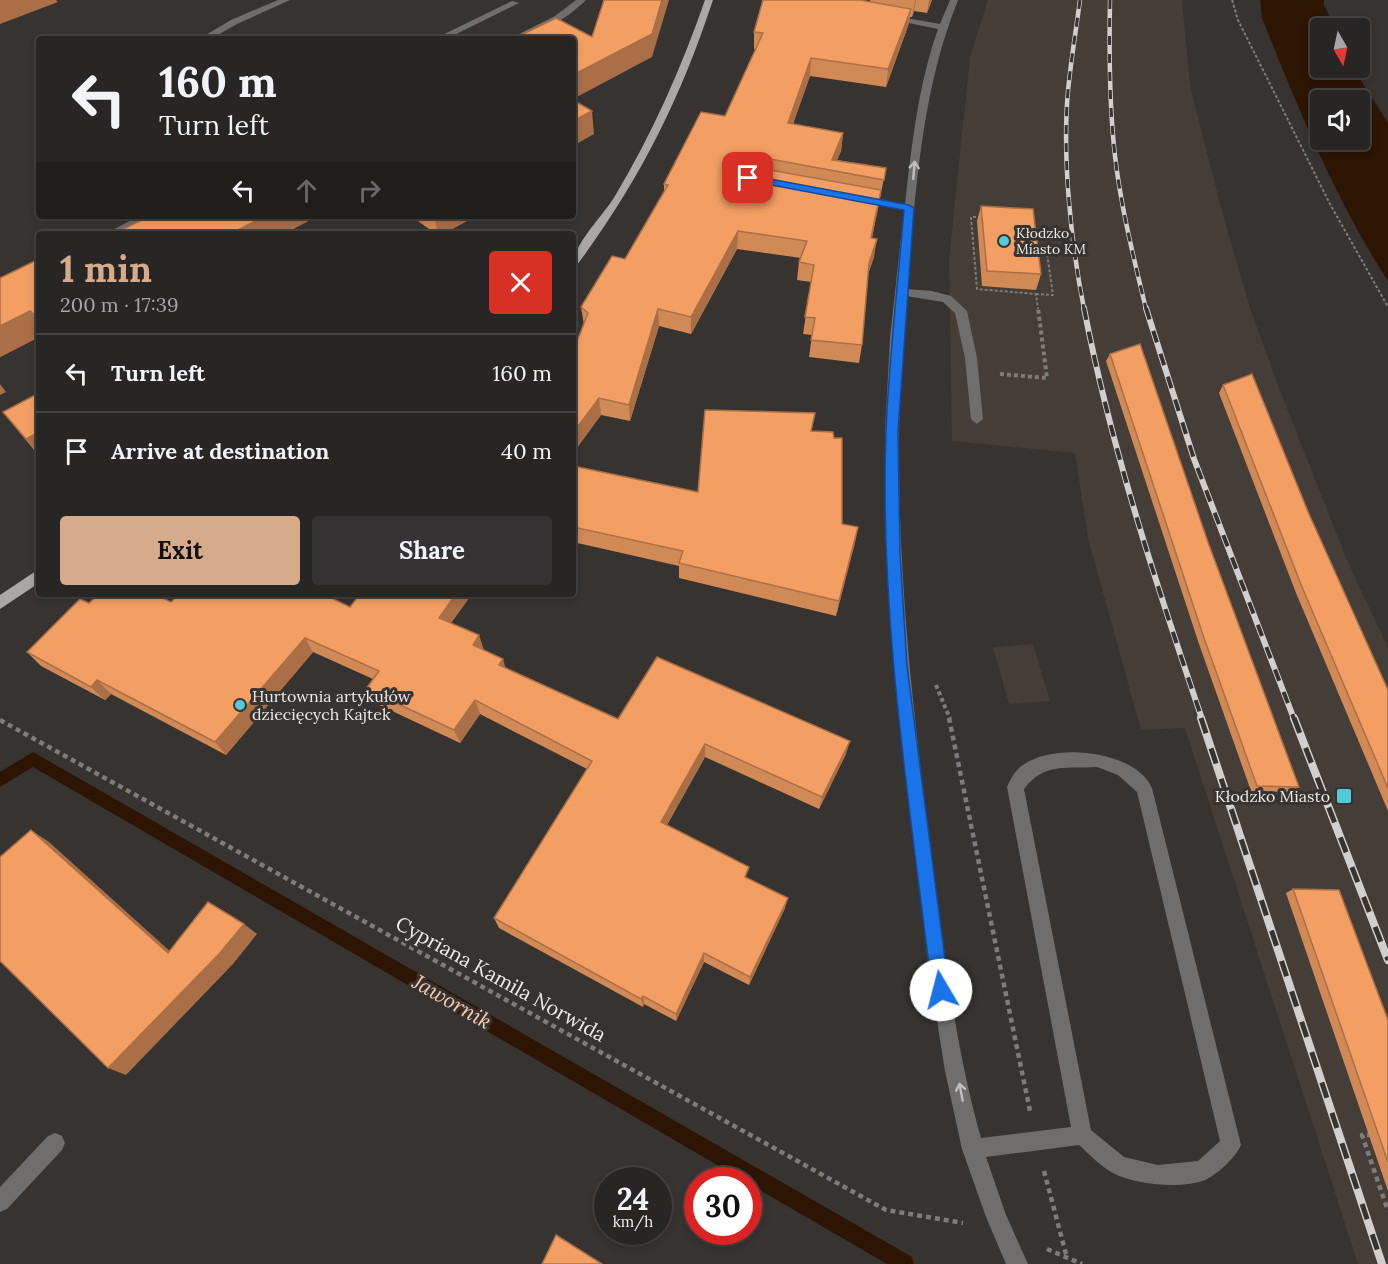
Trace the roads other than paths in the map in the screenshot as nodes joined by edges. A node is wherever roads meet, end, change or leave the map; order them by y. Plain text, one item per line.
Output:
1 (286, 0) edge
2 (582, 0) edge
3 (709, 0) edge
4 (954, 0) edge
5 (515, 3) dead end
6 (880, 17) edge
7 (944, 27) junction
8 (209, 36) edge
9 (445, 36) edge
10 (519, 36) edge
11 (848, 197) edge
12 (909, 208) junction
13 (142, 219) edge
14 (117, 231) edge
15 (576, 258) edge
16 (902, 291) junction
17 (976, 419) dead end
18 (36, 577) edge
19 (0, 603) edge
20 (1082, 1135) junction
21 (55, 1143) dead end
22 (972, 1149) junction
23 (0, 1202) edge
24 (1017, 1264) edge

1 - 8 street
2 - 10 street
3 - 15 main road
4 - 7 street
5 - 9 street
6 - 7 street
12 -> 7 street
11 - 12 street
12 - 16 street
13 - 14 street
16 - 17 street
22 -> 16 street
18 - 19 main road
20 - 20 street
20 - 22 street
21 - 23 street
22 - 24 street

